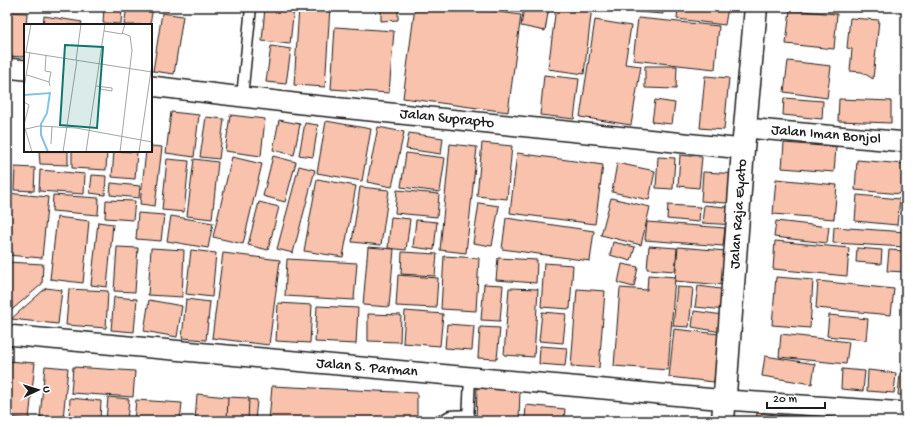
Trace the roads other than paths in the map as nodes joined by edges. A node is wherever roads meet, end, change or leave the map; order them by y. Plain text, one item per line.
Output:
1 (251, 7) edge
2 (756, 7) edge
3 (7, 68) edge
4 (24, 70) edge
5 (152, 86) edge
6 (242, 97) junction
7 (744, 139) junction
8 (906, 142) edge
9 (7, 335) edge
10 (470, 377) junction
11 (725, 410) edge
12 (906, 412) edge
13 (469, 418) edge
14 (441, 421) edge

1 - 6 lane
2 - 7 main road, Jalan Raja Eyato
3 - 4 street
5 - 6 street, Jalan Suprapto
6 - 7 street, Jalan Suprapto
7 - 8 street, Jalan Iman Bonjol
7 - 11 main road, Jalan Raja Eyato
9 - 10 street, Jalan S. Parman
10 - 11 street, Jalan S. Parman
10 - 13 lane
11 - 12 street, Jalan S. Parman
13 - 14 lane

